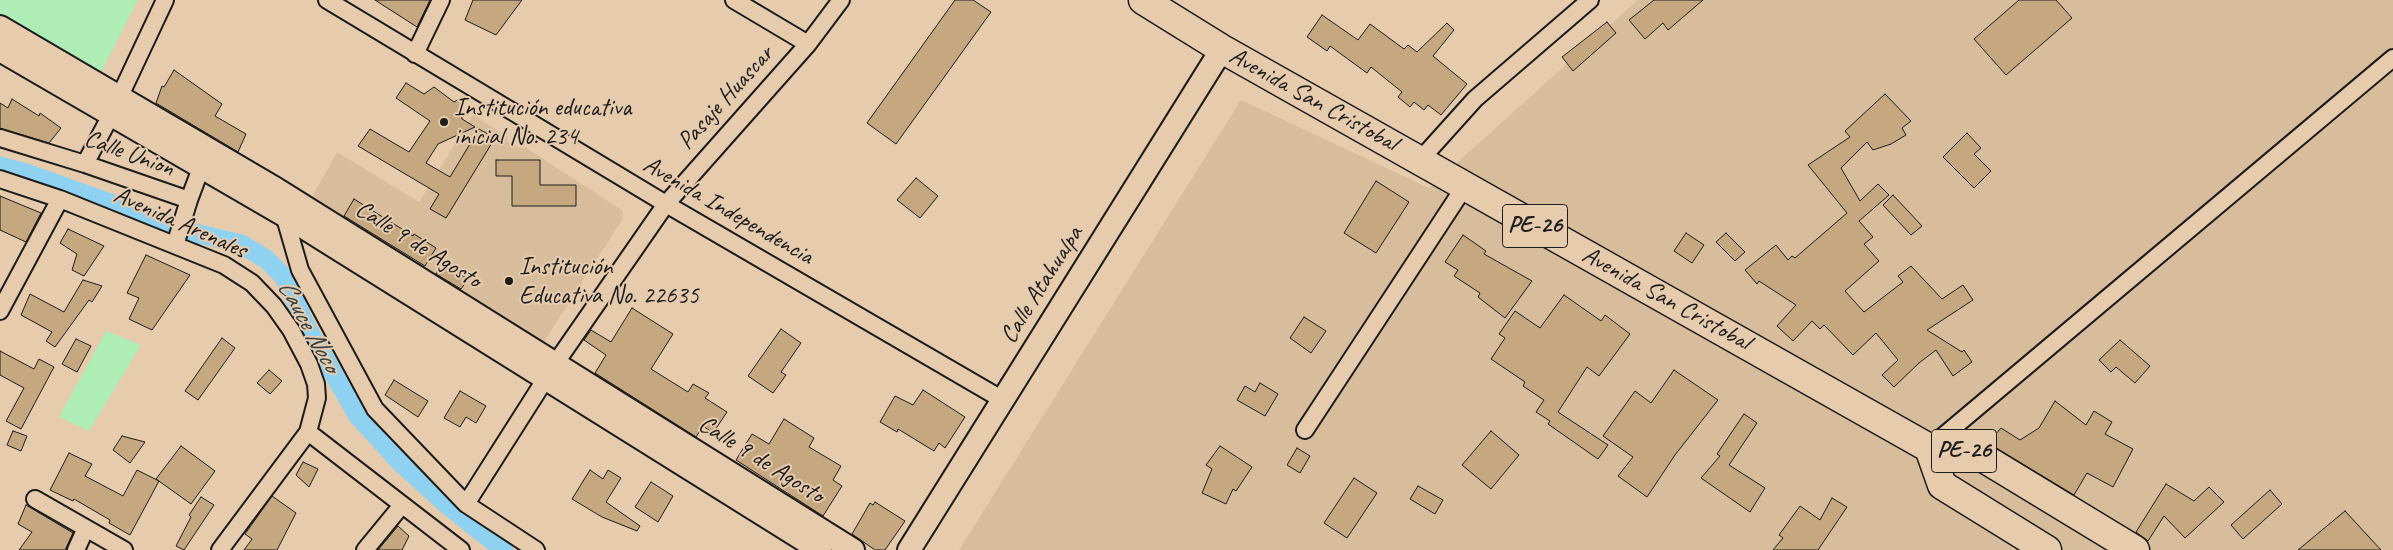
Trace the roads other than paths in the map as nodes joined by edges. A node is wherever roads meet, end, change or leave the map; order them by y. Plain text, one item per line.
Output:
1 (165, 0) edge
2 (327, 0) edge
3 (441, 0) edge
4 (734, 0) edge
5 (841, 0) edge
6 (1143, 0) edge
7 (1590, 0) edge
8 (0, 27) edge
9 (808, 44) junction
10 (1222, 49) junction
11 (0, 50) edge
12 (415, 54) junction
13 (2393, 58) edge
14 (116, 106) junction
15 (2, 142) edge
16 (205, 158) junction
17 (1421, 160) junction
18 (85, 164) junction
19 (0, 179) edge
20 (1464, 186) junction
21 (276, 189) junction
22 (60, 199) junction
23 (666, 204) junction
24 (188, 205) junction
25 (284, 215) junction
26 (177, 240) junction
27 (0, 311) edge
28 (551, 371) junction
29 (1003, 400) junction
30 (1305, 430) dead end
31 (308, 432) junction
32 (1929, 448) junction
33 (35, 499) dead end
34 (466, 504) junction
35 (402, 505) junction
36 (86, 528) junction
37 (76, 550) edge
38 (124, 550) edge
39 (220, 550) edge
40 (365, 550) edge
41 (461, 550) edge
42 (536, 550) edge
43 (820, 550) edge
44 (853, 550) edge
45 (910, 550) edge
46 (2047, 550) edge
47 (2134, 550) edge

1 - 14 street
2 - 12 street, Avenida Independencia
3 - 12 street
4 - 9 street
5 - 9 street, Pasaje Huascar
6 - 10 highway, Avenida San Cristobal / PE-26
7 - 17 street
8 - 14 street, Calle 9 de Agosto
9 - 23 street, Pasaje Huascar
10 - 17 highway, Avenida San Cristobal / PE-26
10 - 29 street, Calle Atahualpa
11 - 14 street, Calle 9 de Agosto
12 - 23 street, Avenida Independencia
13 - 32 street
14 - 16 street, Calle 9 de Agosto
14 - 18 street
15 - 18 street, Calle Union
16 - 21 street, Calle 9 de Agosto
16 - 24 street, Calle Union
16 - 25 street, Calle 9 de Agosto
17 - 20 highway, Avenida San Cristobal / PE-26
18 - 24 street, Calle Union
19 - 22 street, Avenida Arenales
20 - 30 street
20 - 32 highway, Avenida San Cristobal / PE-26
21 - 25 street
21 - 28 street, Calle 9 de Agosto
22 - 26 street, Avenida Arenales
22 - 27 street
23 - 28 street, Pasaje Huascar
23 - 29 street, Avenida Independencia
24 - 26 street
25 - 28 street, Calle 9 de Agosto
25 - 34 street
26 - 31 street, Avenida Arenales
28 - 34 street, Pasaje Huascar
28 - 43 street, Calle 9 de Agosto
28 - 44 street, Calle 9 de Agosto
29 - 45 street, Calle Atahualpa
31 - 35 street
31 - 39 street
32 - 46 highway, PE-26
32 - 47 highway, Avenida San Cristobal / PE-26
33 - 36 street
34 - 42 street
35 - 40 street
35 - 41 street
36 - 37 street
36 - 38 street

